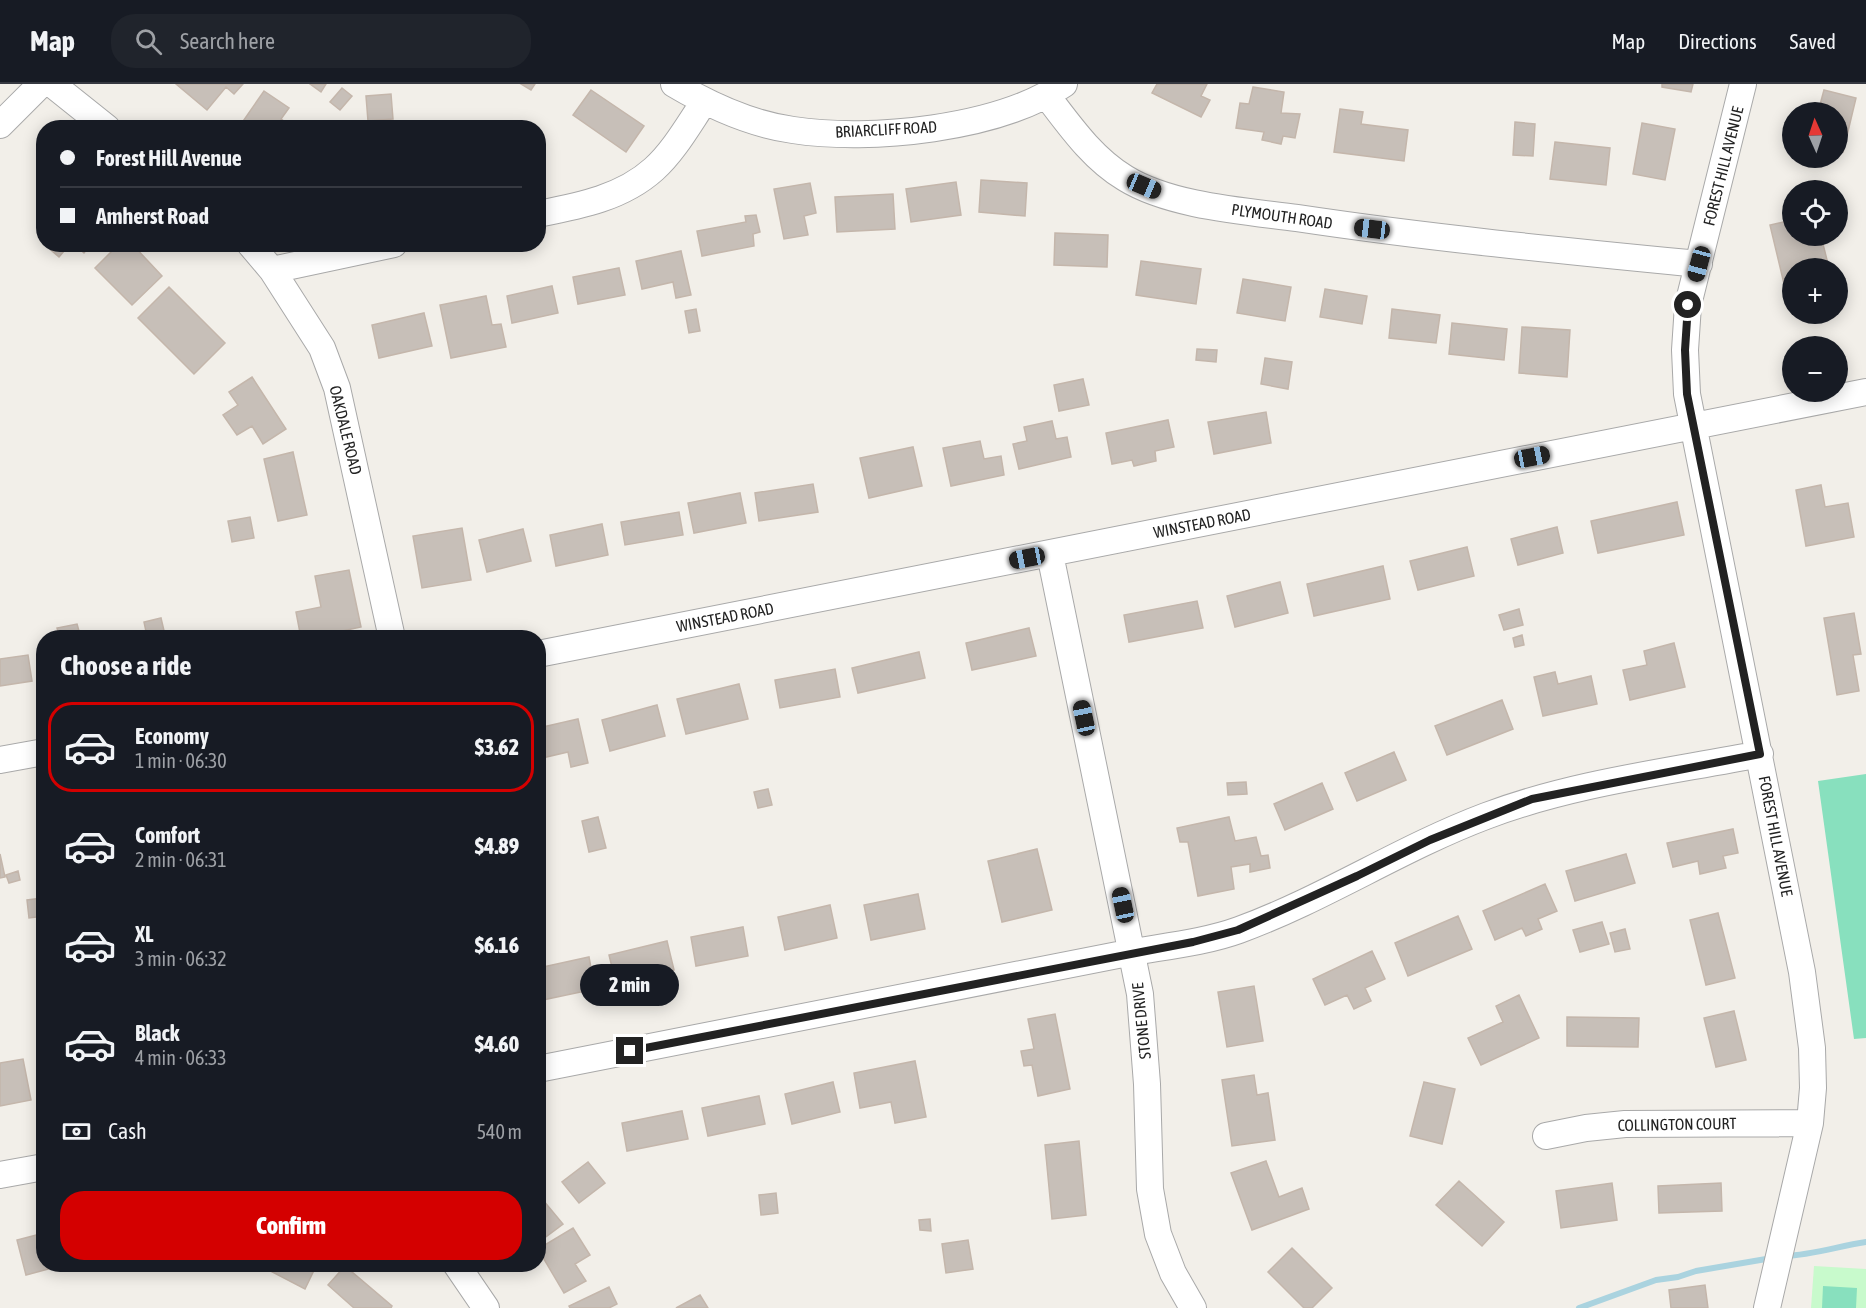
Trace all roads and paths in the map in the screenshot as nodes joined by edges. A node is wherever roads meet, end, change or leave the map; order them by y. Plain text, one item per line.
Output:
1 (41, 84) edge
2 (52, 84) edge
3 (674, 84) edge
4 (1743, 84) edge
5 (1055, 90) edge
6 (704, 102) junction
7 (97, 120) edge
8 (0, 125) edge
9 (546, 212) edge
10 (257, 252) edge
11 (356, 252) edge
12 (1699, 264) junction
13 (272, 270) junction
14 (1866, 392) edge
15 (1693, 425) junction
16 (1050, 554) junction
17 (390, 630) edge
18 (546, 652) edge
19 (36, 753) edge
20 (1760, 754) junction
21 (0, 760) edge
22 (1133, 952) junction
23 (546, 1067) edge
24 (1810, 1123) junction
25 (1546, 1136) dead end
26 (36, 1168) edge
27 (0, 1175) edge
28 (461, 1272) edge
29 (486, 1308) edge
30 (1193, 1308) edge
31 (1767, 1308) edge

1 - 8 street
2 - 7 street
3 - 6 street, BRIARCLIFF ROAD
4 - 12 street, FOREST HILL AVENUE
5 - 6 street, BRIARCLIFF ROAD
5 - 12 street, PLYMOUTH ROAD
6 - 9 street
10 - 13 street, OAKDALE ROAD
11 - 13 street
12 - 15 street, FOREST HILL AVENUE
13 - 17 street, OAKDALE ROAD
14 - 15 street, WINSTEAD ROAD
15 - 16 street, WINSTEAD ROAD
15 - 20 street, FOREST HILL AVENUE
16 - 18 street, WINSTEAD ROAD
16 - 22 street, STONE DRIVE
19 - 21 street
20 - 22 street
20 - 24 street, FOREST HILL AVENUE
22 - 23 street
22 - 30 street, STONE DRIVE
24 - 25 street, COLLINGTON COURT
24 - 31 street, FOREST HILL AVENUE
26 - 27 street
28 - 29 street

